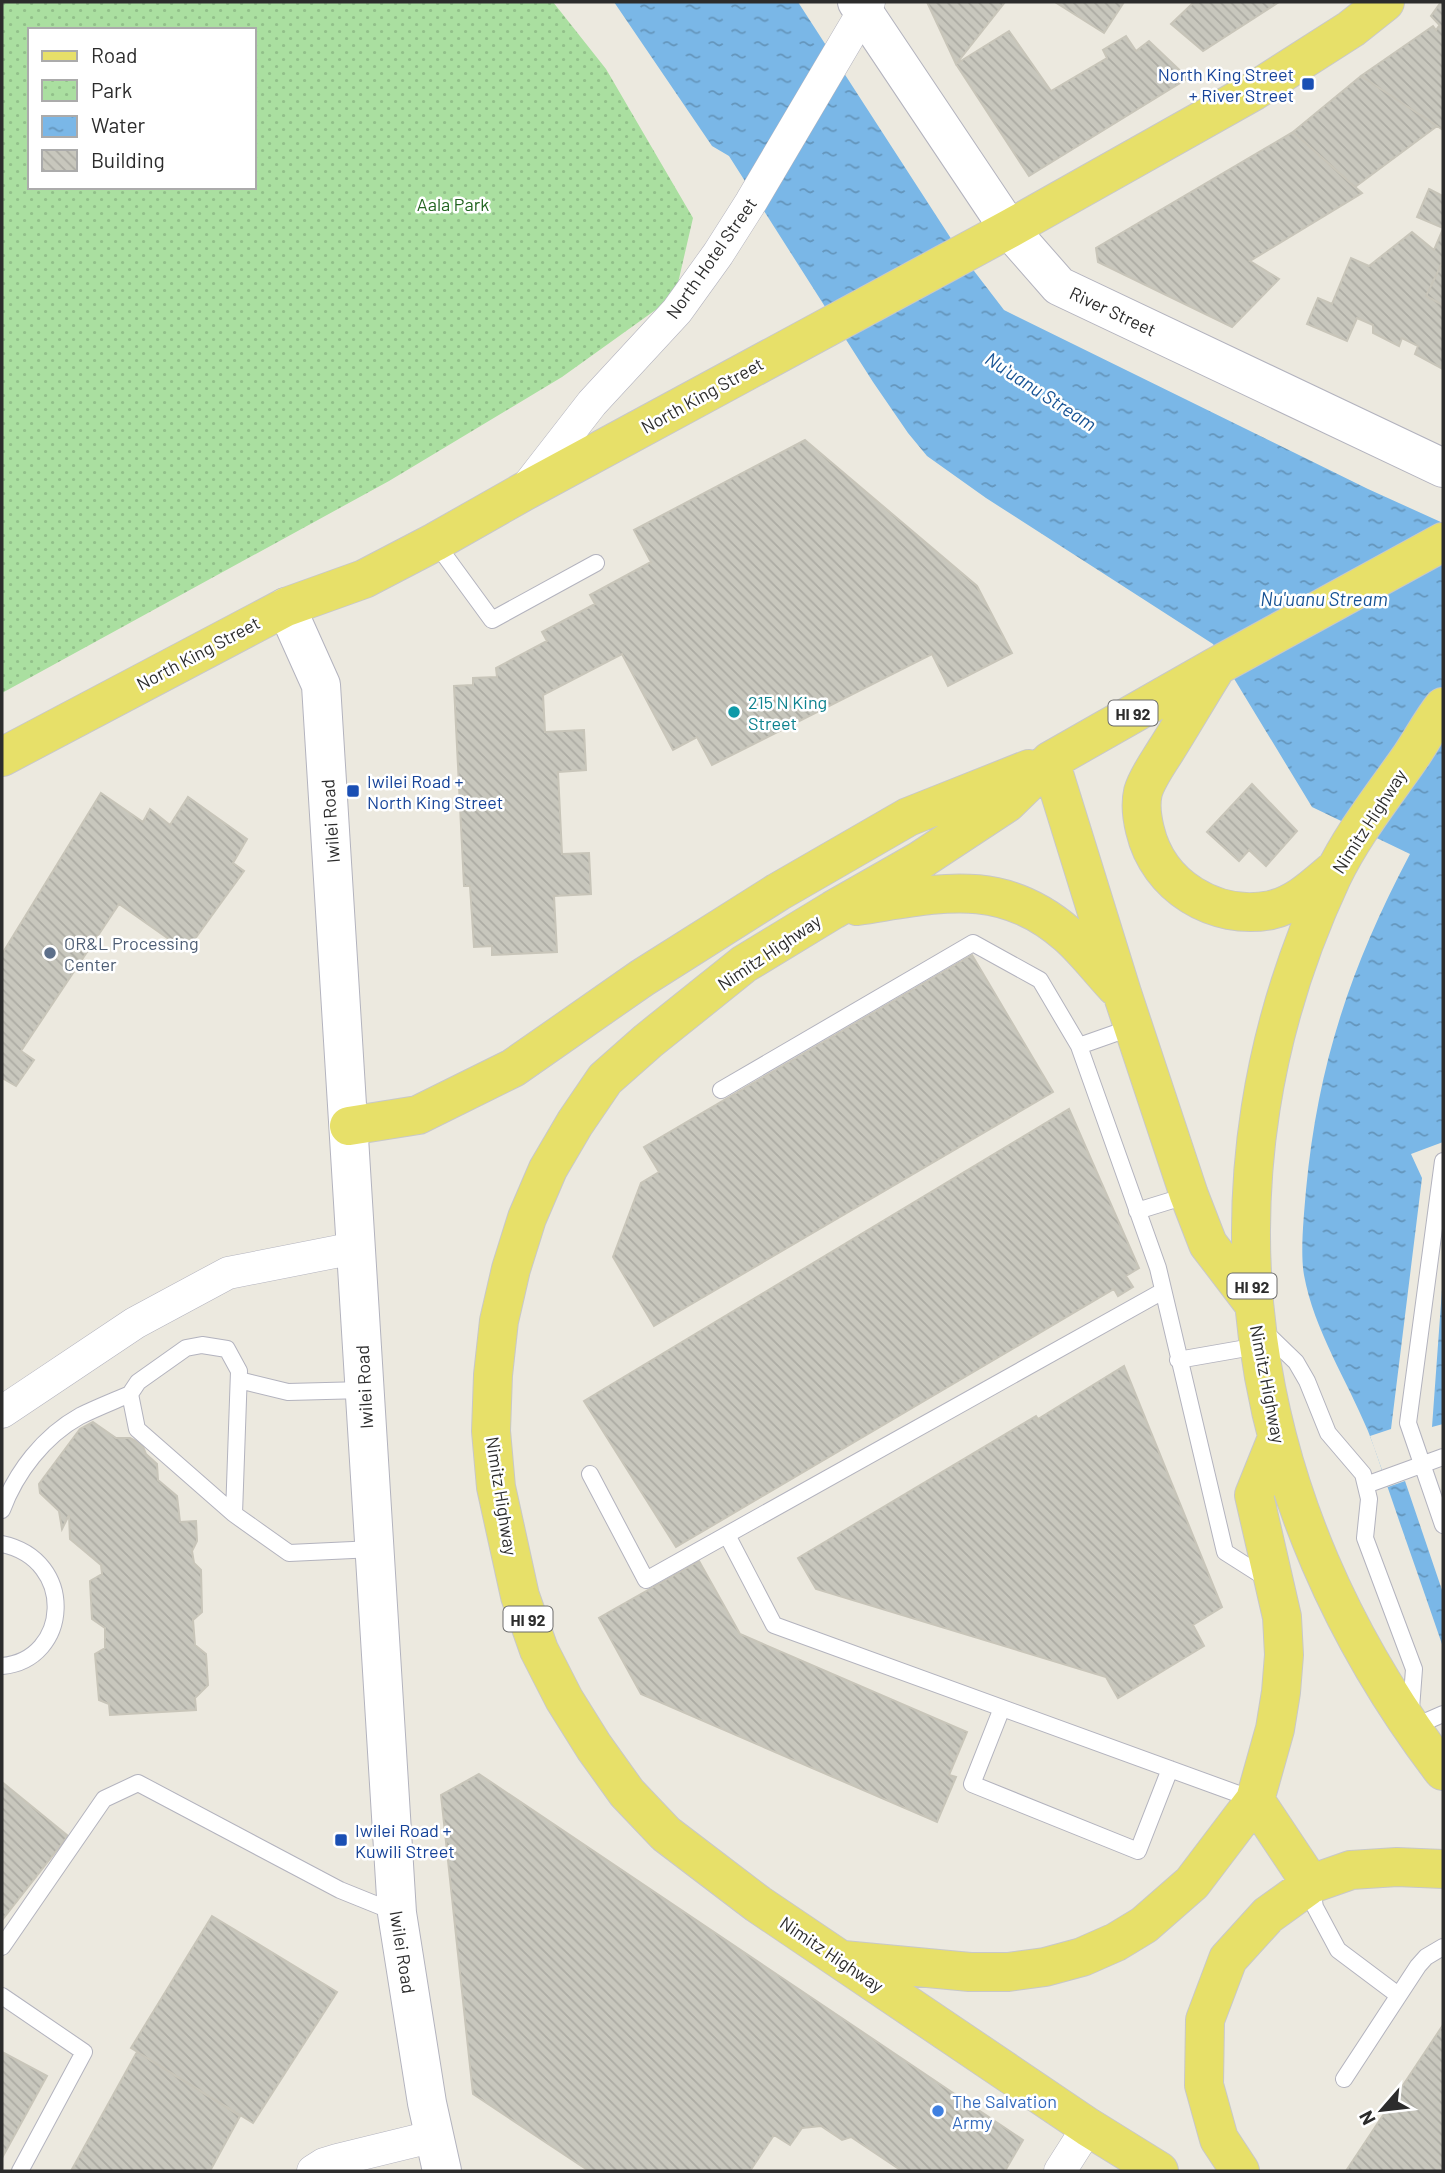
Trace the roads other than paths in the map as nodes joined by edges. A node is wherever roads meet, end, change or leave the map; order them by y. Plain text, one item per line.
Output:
1 (1385, 2) edge
2 (863, 5) edge
3 (1009, 229) junction
4 (1443, 468) edge
5 (523, 492) junction
6 (435, 542) junction
7 (1443, 542) edge
8 (596, 563) dead end
9 (286, 607) junction
10 (1217, 666) junction
11 (1443, 707) edge
12 (2, 757) edge
13 (1050, 761) junction
14 (1338, 867) junction
15 (833, 909) junction
16 (1128, 1010) junction
17 (1079, 1046) junction
18 (720, 1090) dead end
19 (349, 1126) junction
20 (1443, 1161) edge
21 (1189, 1195) junction
22 (1137, 1211) junction
23 (355, 1248) junction
24 (1163, 1291) junction
25 (1255, 1324) junction
26 (1178, 1360) junction
27 (239, 1380) junction
28 (364, 1390) junction
29 (130, 1394) junction
30 (2, 1412) edge
31 (1277, 1438) junction
32 (1443, 1457) edge
33 (1421, 1465) junction
34 (590, 1474) dead end
35 (1366, 1485) junction
36 (2, 1510) edge
37 (234, 1514) junction
38 (1443, 1525) edge
39 (727, 1535) junction
40 (2, 1544) edge
41 (374, 1549) junction
42 (1274, 1583) junction
43 (2, 1665) edge
44 (1002, 1708) junction
45 (1427, 1721) edge
46 (1170, 1769) junction
47 (1443, 1771) edge
48 (1255, 1800) junction
49 (1443, 1869) edge
50 (1311, 1884) junction
51 (397, 1913) junction
52 (2, 1947) edge
53 (1443, 1947) edge
54 (841, 1960) junction
55 (2, 1996) edge
56 (1398, 1996) junction
57 (1343, 2079) dead end
58 (1088, 2127) junction
59 (438, 2154) edge
60 (20, 2171) edge
61 (313, 2171) edge
62 (1060, 2171) edge
63 (1159, 2171) edge
64 (1240, 2171) edge

1 - 3 main road, North King Street
2 - 3 street, River Street
2 - 5 street, North Hotel Street
3 - 4 street, River Street
3 - 5 main road, North King Street
5 - 6 main road, North King Street
6 - 8 lane
6 - 9 main road, North King Street
7 - 10 main road, Nimitz Highway / HI 92
9 - 12 main road, North King Street
9 - 19 street, Iwilei Road
10 - 13 main road, Nimitz Highway / HI 92
10 - 14 main road
11 - 14 main road, Nimitz Highway / HI 92
13 - 15 main road, Nimitz Highway / HI 92
13 - 16 main road
13 - 19 main road
14 - 25 main road, Nimitz Highway / HI 92
15 - 16 main road
15 - 54 main road, Nimitz Highway / HI 92
16 - 17 lane
16 - 21 main road
17 - 18 lane
17 - 22 lane
19 - 23 street, Iwilei Road
20 - 33 lane
21 - 22 lane
21 - 25 main road
22 - 24 lane
23 - 28 street, Iwilei Road
23 - 30 street
24 - 26 lane
24 - 39 lane
25 - 26 lane
25 - 31 main road, Nimitz Highway / HI 92
25 - 35 lane
26 - 42 lane
27 - 28 lane
27 - 29 lane
27 - 37 lane
28 - 41 street, Iwilei Road
29 - 36 lane
29 - 37 lane
31 - 42 main road
31 - 45 main road, Nimitz Highway / HI 92
32 - 33 lane
33 - 35 lane
33 - 38 lane
34 - 39 lane
35 - 45 lane
37 - 41 lane
39 - 44 lane
40 - 43 lane
41 - 51 street, Iwilei Road
42 - 48 main road
44 - 46 lane
44 - 46 lane
45 - 47 main road, Nimitz Highway / HI 92
46 - 48 lane
48 - 50 main road
48 - 54 main road
49 - 50 main road
50 - 56 lane
50 - 64 main road
51 - 52 lane
51 - 59 street, Iwilei Road
53 - 56 lane
54 - 58 main road, Nimitz Highway / HI 92
55 - 60 lane
56 - 57 lane
58 - 62 street
58 - 63 main road, Nimitz Highway / HI 92
59 - 61 street

